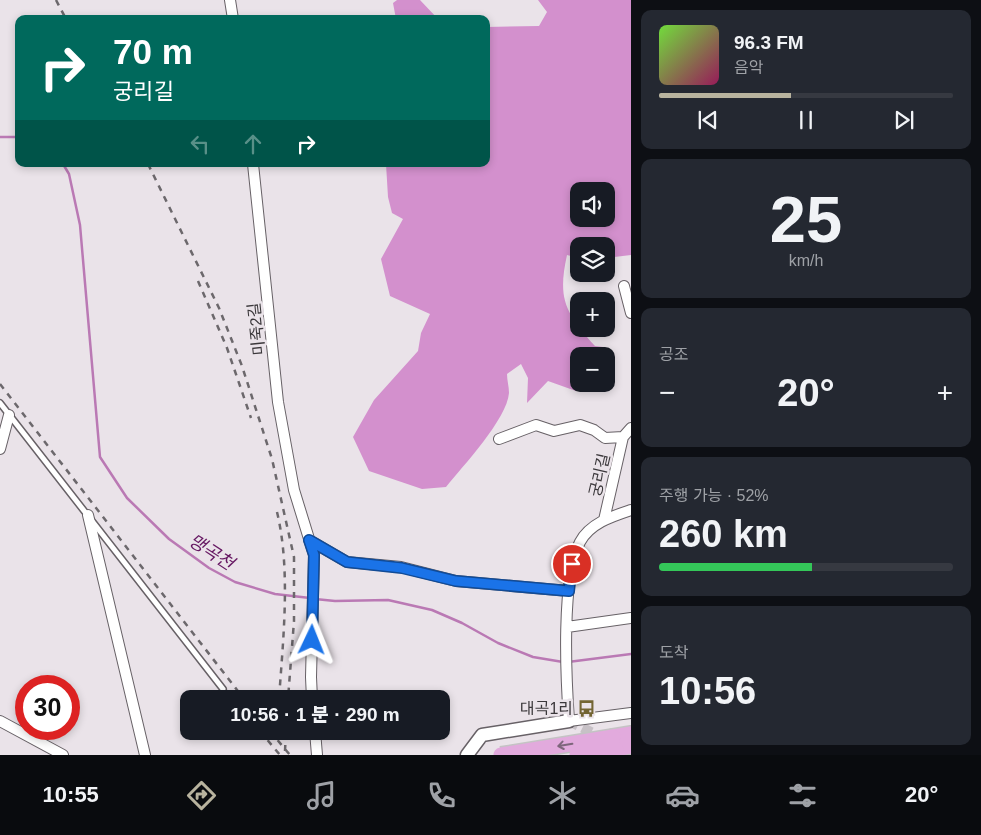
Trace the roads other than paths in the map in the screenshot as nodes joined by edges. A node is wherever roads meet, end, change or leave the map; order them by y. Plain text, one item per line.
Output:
1 (230, 0) edge
2 (232, 15) edge
3 (253, 167) edge
4 (624, 286) dead end
5 (631, 312) edge
6 (0, 403) edge
7 (9, 415) junction
8 (631, 428) edge
9 (623, 437) junction
10 (499, 439) dead end
11 (0, 449) edge
12 (631, 510) edge
13 (88, 515) junction
14 (604, 520) junction
15 (309, 540) junction
16 (569, 591) junction
17 (631, 618) edge
18 (567, 632) junction
19 (224, 689) dead end
20 (311, 690) edge
21 (631, 713) edge
22 (0, 721) edge
23 (569, 721) junction
24 (631, 734) edge
25 (316, 740) edge
26 (620, 744) edge
27 (63, 755) edge
28 (145, 755) edge
29 (317, 755) edge
30 (468, 755) edge
31 (501, 755) edge
32 (577, 755) edge

1 - 2 street
3 - 15 street, 미죽2길
4 - 5 street
6 - 7 lane
7 - 11 street
7 - 13 lane
8 - 9 street, 궁리길
9 - 10 street, 궁리길
9 - 14 street, 궁리길
12 - 14 street, 궁리길
13 - 19 lane
13 - 28 street
14 - 16 street, 궁리길
15 - 16 street
15 - 20 street, 미죽2길
16 - 18 street, 궁리길
17 - 18 street
18 - 23 street, 궁리길
21 - 23 street
22 - 27 street
23 - 30 street
24 - 26 main road
25 - 29 street
26 -> 31 main road, bridge
26 - 32 main road, bridge

